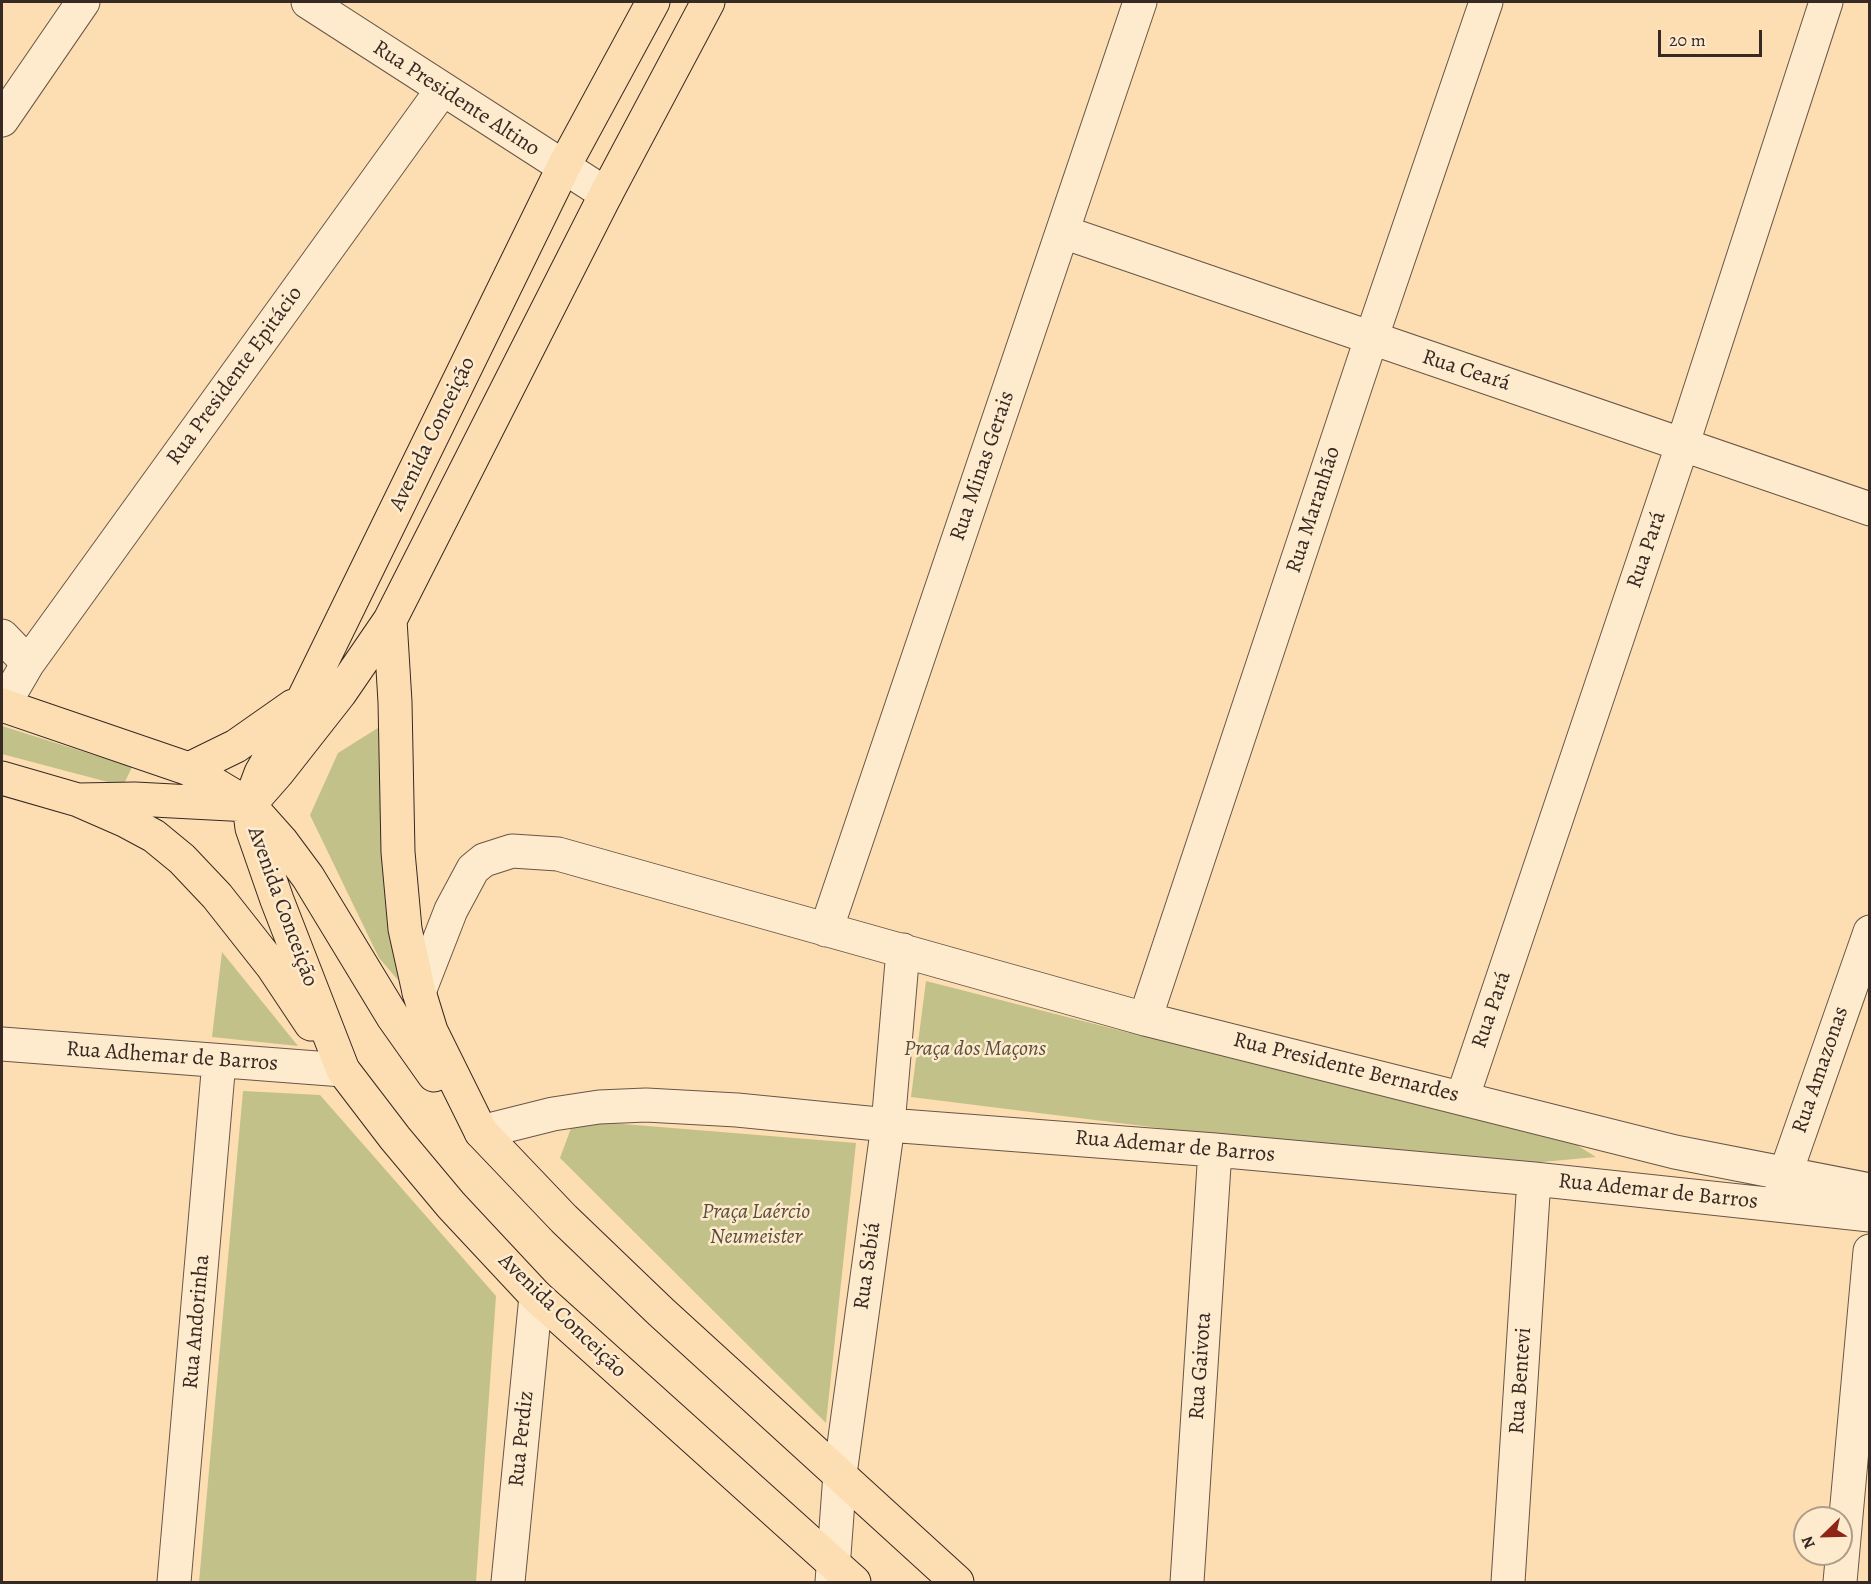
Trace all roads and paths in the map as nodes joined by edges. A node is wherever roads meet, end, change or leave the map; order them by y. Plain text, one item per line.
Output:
1 (83, 2) edge
2 (308, 2) edge
3 (653, 2) edge
4 (708, 2) edge
5 (1140, 2) edge
6 (1486, 2) edge
7 (1826, 2) edge
8 (442, 90) junction
9 (2, 120) edge
10 (563, 168) junction
11 (606, 194) junction
12 (1063, 232) junction
13 (1371, 339) junction
14 (1683, 443) junction
15 (1869, 509) edge
16 (390, 620) junction
17 (2, 636) edge
18 (28, 663) junction
19 (304, 698) junction
20 (2, 706) edge
21 (189, 769) junction
22 (2, 778) edge
23 (78, 800) junction
24 (249, 805) junction
25 (826, 930) junction
26 (1869, 932) edge
27 (903, 950) junction
28 (418, 992) junction
29 (1145, 1019) junction
30 (2, 1044) edge
31 (219, 1061) junction
32 (343, 1070) junction
33 (1463, 1096) junction
34 (888, 1125) junction
35 (481, 1132) junction
36 (1215, 1150) junction
37 (1534, 1179) junction
38 (1782, 1190) junction
39 (1869, 1190) edge
40 (1869, 1215) edge
41 (1869, 1251) edge
42 (536, 1296) junction
43 (840, 1474) junction
44 (839, 1576) edge
45 (174, 1582) edge
46 (508, 1582) edge
47 (957, 1582) edge
48 (1187, 1582) edge
49 (1508, 1582) edge
50 (1840, 1582) edge

1 - 9 street
2 - 8 street, Rua Presidente Altino
3 - 10 main road, Avenida Conceição
4 - 11 main road, Avenida Conceição
5 - 12 street, Rua Minas Gerais
6 - 13 street, Rua Maranhão
7 - 14 street, Rua Pará
8 - 10 street, Rua Presidente Altino
8 - 18 street, Rua Presidente Epitácio
10 - 11 street, Rua Presidente Altino
10 - 19 main road, Avenida Conceição
11 - 16 main road, Avenida Conceição
12 - 13 street, Rua Ceará
12 - 25 street, Rua Minas Gerais
13 - 14 street, Rua Ceará
13 - 29 street, Rua Maranhão
14 - 15 street, Rua Ceará
14 - 33 street, Rua Pará
16 - 24 main road, Avenida Conceição
16 - 28 main road
17 - 18 street
18 - 20 street, Rua Presidente Epitácio
19 - 21 main road
19 - 24 main road, Avenida Conceição
20 - 21 main road
21 - 24 main road
22 - 23 main road
23 - 24 main road
23 - 32 main road
24 - 32 main road, Avenida Conceição
24 - 35 main road
25 - 27 street, Rua Presidente Bernardes
25 - 28 street, Rua Presidente Bernardes
26 - 38 street, Rua Amazonas
27 - 29 street, Rua Presidente Bernardes
27 - 34 street, Rua Sabiá
28 - 35 main road
29 - 33 street, Rua Presidente Bernardes
30 - 31 street, Rua Adhemar de Barros
31 - 32 street, Rua Adhemar de Barros
31 - 45 street, Rua Andorinha
32 - 42 main road, Avenida Conceição
33 - 38 street, Rua Presidente Bernardes
34 - 35 street, Rua Ademar de Barros
34 - 36 street, Rua Ademar de Barros
34 - 43 street, Rua Sabiá
35 - 43 main road
36 - 37 street, Rua Ademar de Barros
36 - 48 street, Rua Gaivota
37 - 38 street, Rua Ademar de Barros
37 - 49 street, Rua Bentevi
38 - 39 street, Rua Presidente Bernardes
38 - 40 street, Rua Ademar de Barros
41 - 50 street
42 - 44 main road, Avenida Conceição
42 - 46 street, Rua Perdiz
43 - 44 street, Rua Sabiá
43 - 47 main road

